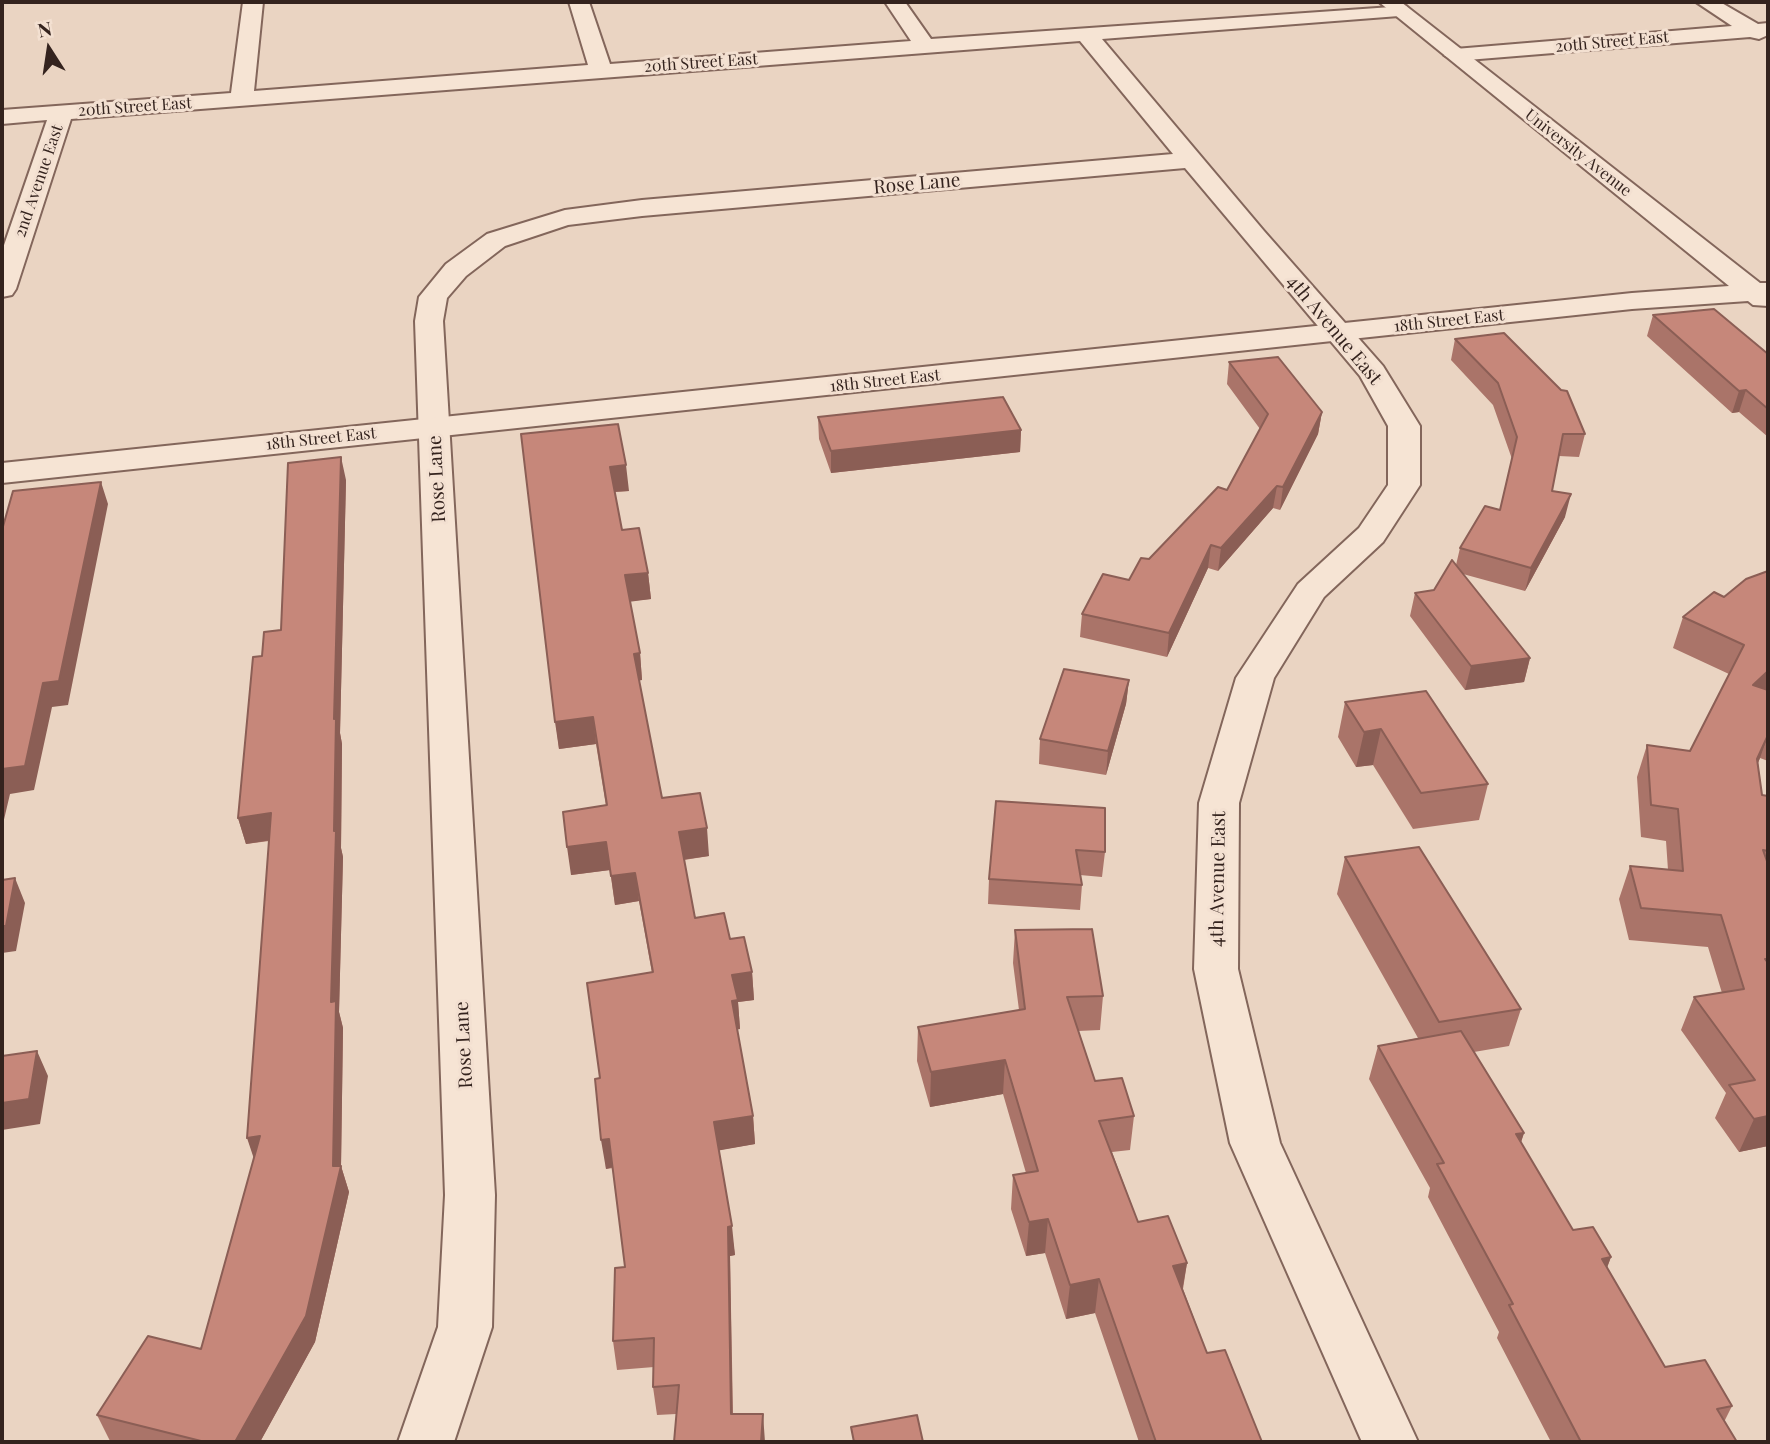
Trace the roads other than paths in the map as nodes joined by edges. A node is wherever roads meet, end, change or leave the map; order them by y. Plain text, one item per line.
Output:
1 (253, 2) edge
2 (579, 2) edge
3 (895, 2) edge
4 (1706, 2) edge
5 (1394, 6) edge
6 (1764, 33) edge
7 (1086, 34) junction
8 (925, 46) junction
9 (1455, 55) junction
10 (601, 71) junction
11 (242, 98) junction
12 (62, 112) junction
13 (2, 117) edge
14 (1193, 160) junction
15 (2, 289) edge
16 (1764, 295) edge
17 (1339, 333) junction
18 (435, 428) junction
19 (2, 473) edge
20 (426, 1442) edge
21 (1390, 1442) edge

1 - 11 street
2 - 10 street
3 - 8 street
4 - 6 street
5 - 7 street, 20th Street East
5 - 9 street, University Avenue
6 - 9 street, 20th Street East
7 - 8 street, 20th Street East
7 - 14 street, 4th Avenue East
8 - 10 street, 20th Street East
9 - 16 street, University Avenue
10 - 11 street, 20th Street East
11 - 12 street, 20th Street East
12 - 13 street, 20th Street East
12 - 15 street, 2nd Avenue East
14 - 17 street, 4th Avenue East
14 - 18 street, Rose Lane
16 - 17 street, 18th Street East
17 - 18 street, 18th Street East
17 - 21 street, 4th Avenue East
18 - 19 street, 18th Street East
18 - 20 street, Rose Lane

